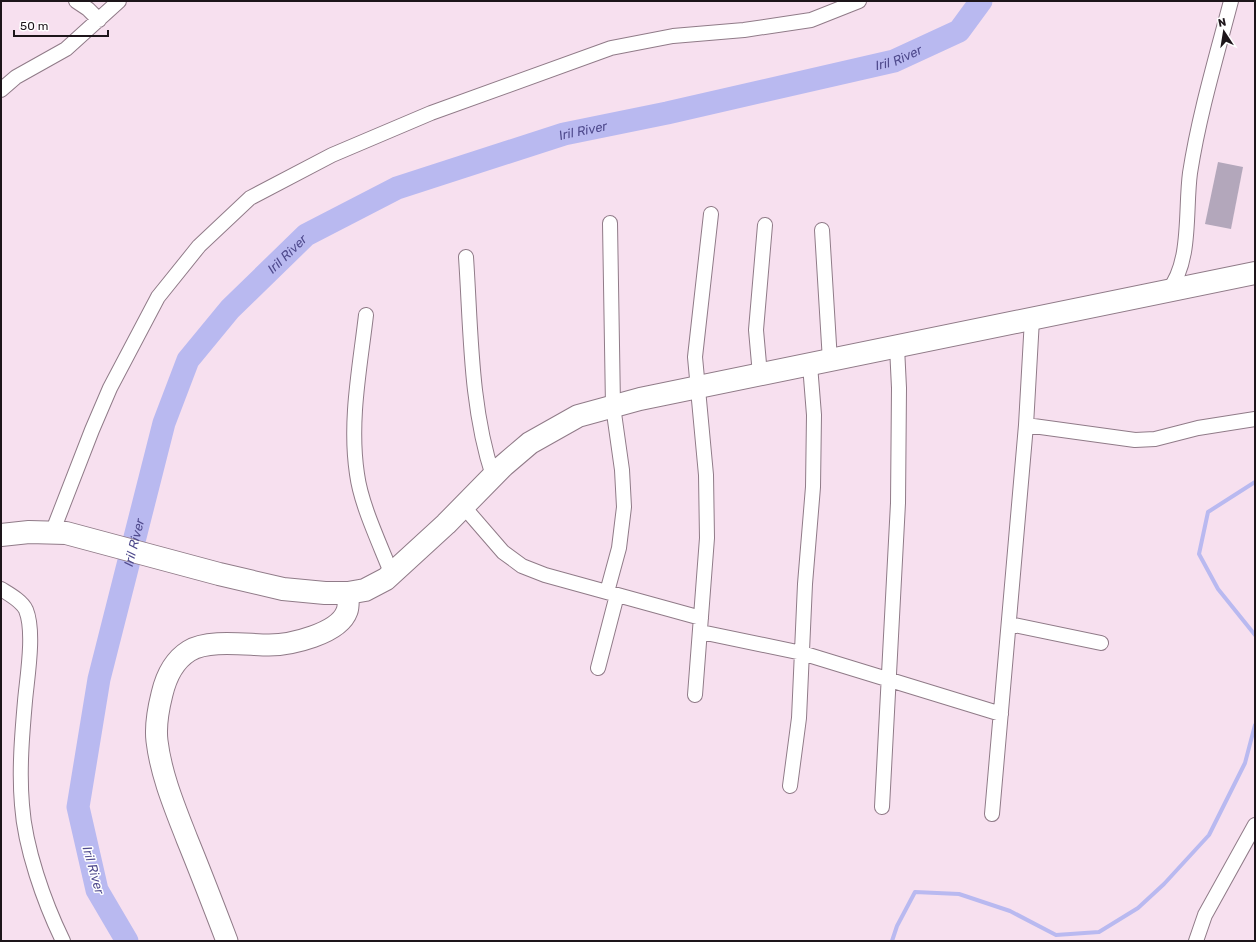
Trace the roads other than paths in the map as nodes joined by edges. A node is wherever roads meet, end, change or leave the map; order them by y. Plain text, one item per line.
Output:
1 (76, 1) edge
2 (119, 1) edge
3 (858, 1) edge
4 (1231, 1) edge
5 (99, 20) junction
6 (1, 90) edge
7 (711, 214) dead end
8 (610, 223) dead end
9 (765, 225) dead end
10 (822, 230) dead end
11 (466, 258) dead end
12 (1255, 273) edge
13 (1168, 291) junction
14 (366, 315) dead end
15 (1032, 319) junction
16 (897, 347) junction
17 (820, 363) junction
18 (760, 375) junction
19 (697, 388) junction
20 (613, 406) junction
21 (1255, 419) edge
22 (1026, 425) junction
23 (493, 476) junction
24 (464, 507) junction
25 (59, 533) junction
26 (1, 535) edge
27 (392, 575) junction
28 (1, 589) edge
29 (348, 593) junction
30 (612, 593) junction
31 (1009, 624) junction
32 (701, 625) junction
33 (1101, 643) dead end
34 (802, 653) junction
35 (598, 668) dead end
36 (889, 680) junction
37 (695, 695) dead end
38 (1001, 714) junction
39 (790, 786) dead end
40 (882, 807) dead end
41 (992, 814) dead end
42 (1255, 825) edge
43 (63, 941) edge
44 (227, 941) edge
45 (1196, 941) edge

1 - 5 street
2 - 5 street
3 - 25 street
4 - 13 street
5 - 6 street
7 - 19 street
8 - 20 street
9 - 18 street
10 - 17 street
11 - 23 street
12 - 13 highway
13 - 15 highway
14 - 27 street
15 - 16 highway
15 - 22 street
16 - 17 highway
16 - 36 street
17 - 18 highway
17 - 34 street
18 - 19 highway
19 - 20 highway
19 - 32 street
20 - 23 highway
20 - 30 street
21 - 22 street
22 - 31 street
23 - 24 highway
24 - 27 highway
24 - 30 street
25 - 26 highway
25 - 29 highway
27 - 29 highway
28 - 43 street
29 - 44 street
30 - 32 street
30 - 35 street
31 - 33 street
31 - 38 street
32 - 34 street
32 - 37 street
34 - 36 street
34 - 39 street
36 - 38 street
36 - 40 street
38 - 41 street
42 - 45 street

